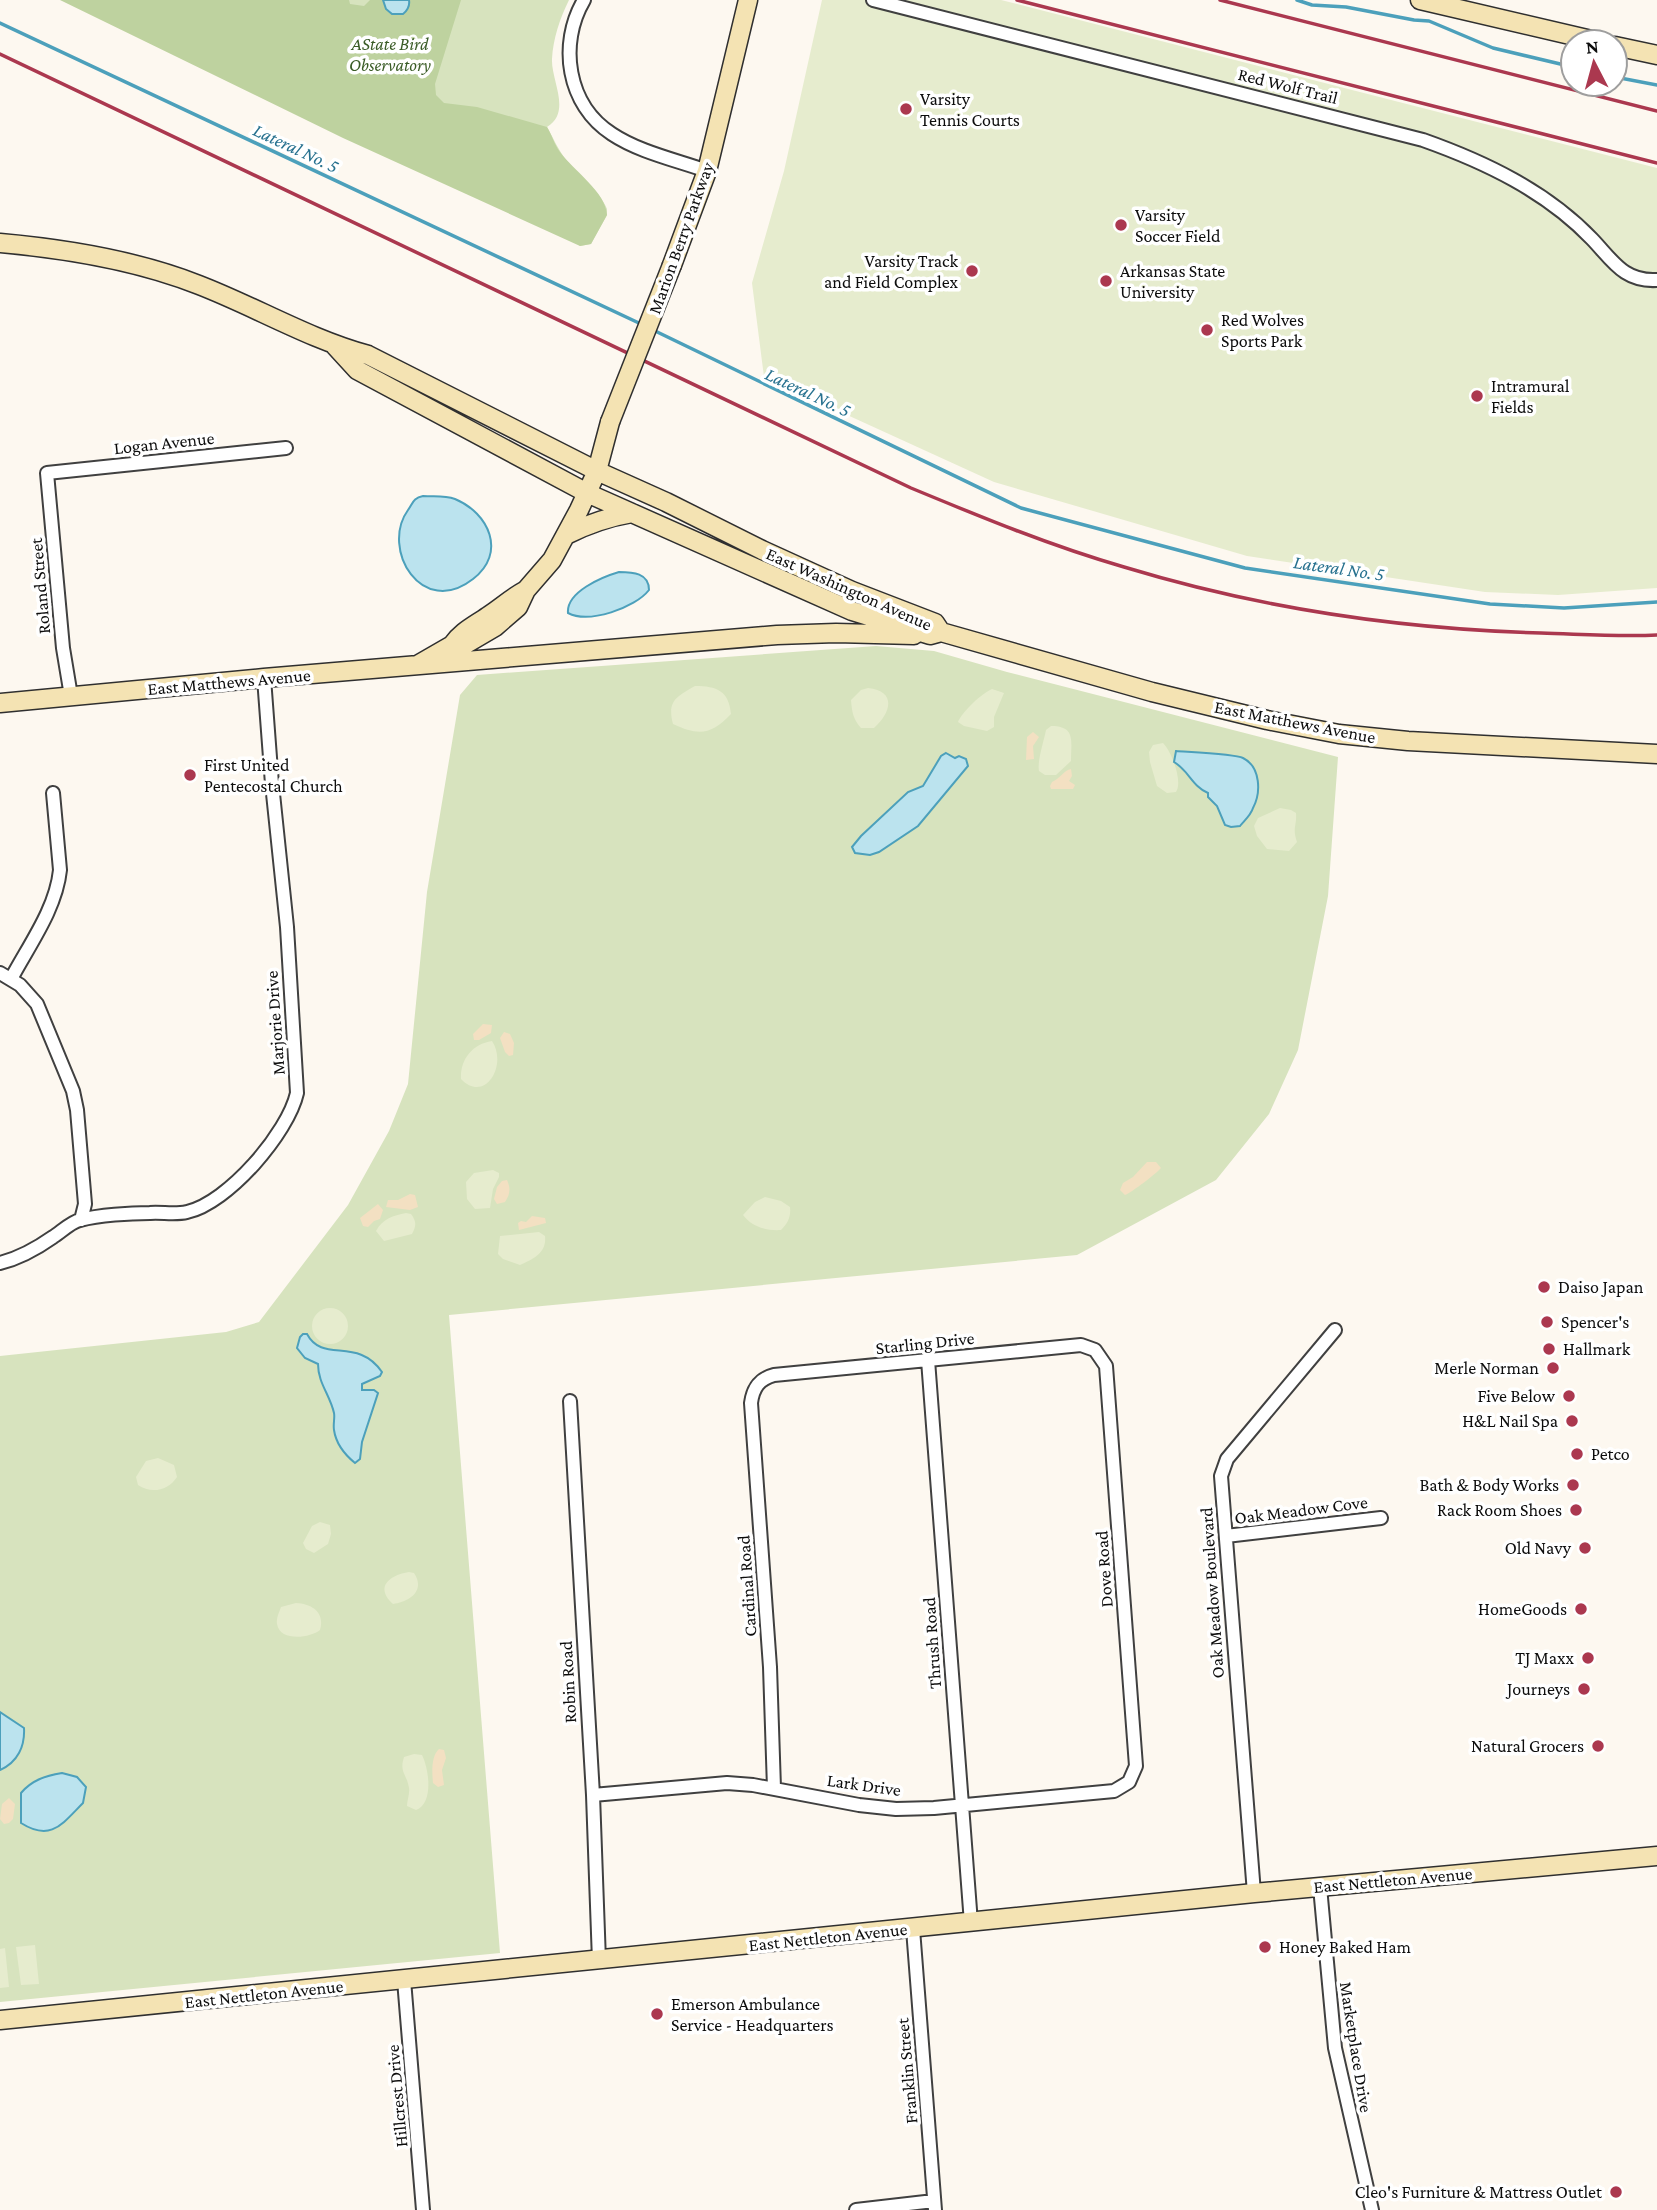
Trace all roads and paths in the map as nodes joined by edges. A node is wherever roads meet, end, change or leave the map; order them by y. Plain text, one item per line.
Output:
1 (584, 0) edge
2 (748, 0) edge
3 (873, 0) edge
4 (1420, 0) edge
5 (1559, 32) edge
6 (1629, 49) edge
7 (1657, 55) edge
8 (707, 171) junction
9 (0, 243) edge
10 (1657, 280) edge
11 (335, 346) junction
12 (286, 448) dead end
13 (597, 471) junction
14 (47, 473) joint
15 (587, 493) junction
16 (633, 513) junction
17 (566, 535) junction
18 (936, 633) junction
19 (414, 666) junction
20 (264, 678) junction
21 (71, 696) junction
22 (0, 703) edge
23 (1655, 754) edge
24 (53, 793) dead end
25 (6, 976) edge
26 (81, 1220) junction
27 (0, 1263) edge
28 (1335, 1330) dead end
29 (1098, 1353) joint
30 (928, 1360) junction
31 (758, 1384) joint
32 (570, 1401) dead end
33 (1381, 1518) dead end
34 (1226, 1536) junction
35 (1129, 1782) joint
36 (774, 1788) junction
37 (593, 1796) junction
38 (962, 1805) junction
39 (1657, 1856) edge
40 (1320, 1887) junction
41 (1254, 1893) junction
42 (971, 1923) junction
43 (913, 1929) junction
44 (599, 1961) junction
45 (404, 1980) junction
46 (0, 2020) edge
47 (935, 2206) edge
48 (423, 2210) edge
49 (856, 2210) edge
50 (1372, 2210) edge

1 - 8 street
2 - 8 street, Marion Berry Parkway
3 - 10 street, Red Wolf Trail
4 - 5 street
6 - 7 street
8 - 13 street, Marion Berry Parkway, bridge
9 - 11 street, East Washington Avenue
11 - 13 street, East Washington Avenue
11 - 15 street, East Washington Avenue
12 - 14 street, Logan Avenue
13 - 15 street, East Matthews Avenue
13 - 18 street, East Washington Avenue
14 - 21 street, Roland Street
15 - 16 street, East Washington Avenue
15 - 17 street, East Matthews Avenue
16 - 17 street
16 - 18 street, East Washington Avenue
17 - 19 street, East Matthews Avenue
18 - 19 street
18 - 23 street, East Matthews Avenue
19 - 20 street, East Matthews Avenue
20 - 21 street, East Matthews Avenue
20 - 26 street, Marjorie Drive
21 - 22 street, East Matthews Avenue
24 - 25 street
25 - 26 street
26 - 27 street
28 - 34 street, Oak Meadow Boulevard
29 - 30 street, Starling Drive
29 - 35 street, Dove Road
30 - 31 street, Starling Drive
30 - 38 street, Thrush Road
31 - 36 street, Cardinal Road
32 - 37 street, Robin Road
33 - 34 street, Oak Meadow Cove
34 - 41 street, Oak Meadow Boulevard
35 - 38 street, Lark Drive
36 - 37 street, Lark Drive
36 - 38 street, Lark Drive
37 - 44 street, Robin Road
38 - 42 street, Thrush Road
39 - 40 street, East Nettleton Avenue
40 - 41 street, East Nettleton Avenue
40 - 50 street, Marketplace Drive
41 - 42 street, East Nettleton Avenue
42 - 43 street, East Nettleton Avenue
43 - 44 street, East Nettleton Avenue
43 - 47 street, Franklin Street
44 - 45 street, East Nettleton Avenue
45 - 46 street, East Nettleton Avenue
45 - 48 street, Hillcrest Drive
47 - 49 street

